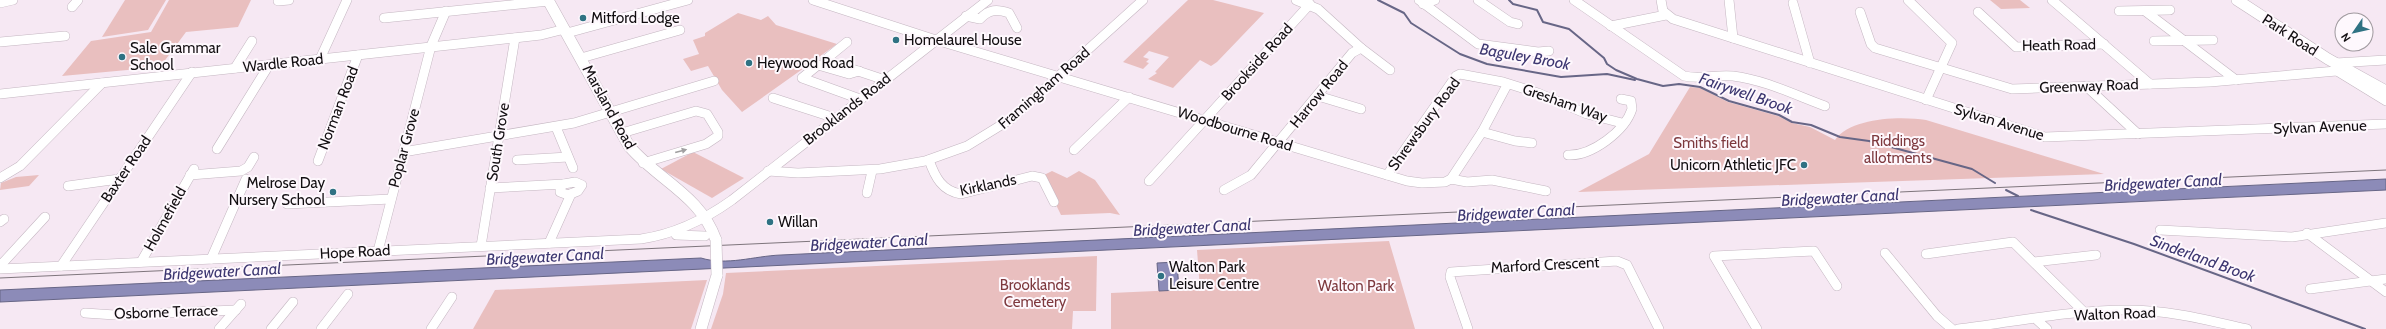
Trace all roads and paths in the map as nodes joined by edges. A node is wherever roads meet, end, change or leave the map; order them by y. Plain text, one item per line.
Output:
1 (13, 0) edge
2 (78, 0) edge
3 (289, 0) edge
4 (347, 0) edge
5 (688, 0) edge
6 (813, 0) edge
7 (840, 0) edge
8 (987, 0) edge
9 (1143, 0) edge
10 (1296, 0) edge
11 (1435, 0) edge
12 (1478, 0) edge
13 (1574, 0) edge
14 (1661, 0) edge
15 (1729, 0) edge
16 (1908, 0) edge
17 (2052, 0) edge
18 (2237, 0) edge
19 (278, 1) dead end
20 (548, 1) edge
21 (1421, 2) edge
22 (1793, 3) dead end
23 (0, 4) edge
24 (1310, 4) junction
25 (832, 6) junction
26 (72, 7) dead end
27 (2171, 10) dead end
28 (446, 11) junction
29 (2118, 11) dead end
30 (2145, 11) junction
31 (1860, 12) dead end
32 (1978, 12) dead end
33 (1666, 15) junction
34 (966, 16) junction
35 (384, 18) dead end
36 (1518, 24) dead end
37 (1611, 26) junction
38 (1017, 28) dead end
39 (680, 30) dead end
40 (566, 31) junction
41 (65, 36) dead end
42 (515, 38) junction
43 (1733, 38) junction
44 (936, 40) junction
45 (2154, 40) dead end
46 (2184, 40) junction
47 (2213, 40) dead end
48 (252, 41) dead end
49 (0, 42) edge
50 (846, 42) dead end
51 (2104, 44) junction
52 (431, 46) junction
53 (1361, 48) junction
54 (1550, 51) dead end
55 (358, 55) junction
56 (581, 58) junction
57 (320, 59) junction
58 (2386, 60) edge
59 (1810, 63) junction
60 (269, 65) junction
61 (2336, 67) junction
62 (235, 68) junction
63 (1941, 69) junction
64 (1390, 70) dead end
65 (859, 71) junction
66 (192, 72) junction
67 (1059, 76) junction
68 (885, 80) junction
69 (2236, 80) junction
70 (714, 81) dead end
71 (102, 83) junction
72 (2150, 84) junction
73 (1507, 85) junction
74 (2086, 86) junction
75 (2386, 91) edge
76 (0, 94) edge
77 (1318, 96) junction
78 (1129, 97) junction
79 (773, 98) dead end
80 (860, 99) junction
81 (1621, 99) dead end
82 (1926, 100) junction
83 (2386, 101) edge
84 (1825, 106) dead end
85 (1361, 109) dead end
86 (610, 113) junction
87 (835, 118) junction
88 (1205, 120) junction
89 (1622, 123) junction
90 (2386, 124) edge
91 (556, 127) junction
92 (1482, 132) junction
93 (622, 133) junction
94 (2138, 134) junction
95 (498, 136) junction
96 (1528, 140) dead end
97 (1279, 142) junction
98 (217, 149) dead end
99 (1074, 150) dead end
100 (403, 152) junction
101 (254, 156) dead end
102 (568, 157) junction
103 (1572, 157) dead end
104 (517, 160) dead end
105 (929, 160) junction
106 (318, 161) dead end
107 (643, 163) junction
108 (573, 168) dead end
109 (768, 171) junction
110 (872, 171) junction
111 (1387, 175) junction
112 (0, 178) edge
113 (119, 179) junction
114 (246, 179) dead end
115 (1451, 179) junction
116 (1148, 180) dead end
117 (564, 184) junction
118 (68, 186) dead end
119 (490, 188) junction
120 (1224, 190) dead end
121 (1546, 191) dead end
122 (867, 192) dead end
123 (571, 194) junction
124 (391, 199) junction
125 (1054, 202) dead end
126 (287, 204) dead end
127 (46, 217) dead end
128 (707, 218) junction
129 (2386, 223) edge
130 (2160, 230) dead end
131 (2307, 233) junction
132 (659, 236) junction
133 (710, 238) junction
134 (549, 243) junction
135 (480, 246) junction
136 (378, 251) junction
137 (1885, 253) dead end
138 (1926, 254) dead end
139 (2096, 255) dead end
140 (211, 259) junction
141 (141, 262) junction
142 (2034, 262) junction
143 (61, 266) junction
144 (0, 268) edge
145 (2386, 279) edge
146 (2372, 281) junction
147 (1837, 286) dead end
148 (2310, 289) dead end
149 (2386, 292) edge
150 (348, 294) dead end
151 (452, 297) dead end
152 (293, 302) dead end
153 (2085, 313) junction
154 (91, 315) dead end
155 (2037, 320) junction
156 (219, 329) edge
157 (271, 329) edge
158 (321, 329) edge
159 (430, 329) edge
160 (701, 329) edge
161 (1468, 329) edge
162 (1659, 329) edge
163 (1758, 329) edge
164 (1952, 329) edge
165 (1958, 329) edge
166 (2046, 329) edge
167 (2247, 329) edge

1 - 23 street
2 - 26 street
3 - 19 street
4 - 57 street
5 - 40 street, Wardle Road
6 - 25 street, Woodbourne Road
7 - 25 street
8 - 34 street, Brooklands Road
9 - 67 street, Framingham Road
10 - 24 street
11 - 21 street
12 - 36 street
13 - 37 street
14 - 33 street
15 - 43 street
16 - 63 street
17 - 51 street
18 - 61 main road, Park Road
20 - 28 street
20 - 40 main road, Marsland Road
21 - 54 street
22 - 59 street
24 - 53 street
24 - 88 street, Brookside Road
25 - 44 street, Woodbourne Road
27 - 30 street
28 - 35 street
28 - 52 street, Poplar Grove
29 - 30 street
30 - 46 street
31 - 63 street, Greenway Road
32 - 51 street, Heath Road
33 - 37 street
33 - 43 street, Sylvan Avenue
34 - 38 street
34 - 44 street, Brooklands Road
37 - 84 street
39 - 56 street
40 - 42 street, Wardle Road
40 - 56 main road, Marsland Road
41 - 49 street
42 - 52 street, Wardle Road
42 - 95 street, South Grove
43 - 59 street, Sylvan Avenue
44 - 67 street, Woodbourne Road
44 - 68 street, Brooklands Road
45 - 46 street
46 - 47 street
46 - 69 street
48 - 62 street
50 - 65 street
51 - 72 street
52 - 55 street, Wardle Road
52 - 100 street, Poplar Grove
53 - 64 street
53 - 77 street, Harrow Road
55 - 57 street, Wardle Road
55 - 106 street, Norman Road
56 - 86 main road, Marsland Road
57 - 60 street, Wardle Road
58 - 61 street, Greenway Road
59 - 82 street, Sylvan Avenue
60 - 62 street, Wardle Road
60 - 98 street
61 - 69 street, Greenway Road
61 - 75 main road, Park Road
61 - 83 street
62 - 66 street, Wardle Road
63 - 74 street, Greenway Road
63 - 82 street
65 - 68 street
65 - 80 street
66 - 71 street, Wardle Road
66 - 113 street, Baxter Road
67 - 78 street, Woodbourne Road
67 - 105 street, Framingham Road
68 - 80 street, Brooklands Road
69 - 72 street, Greenway Road
70 - 86 street
71 - 76 street, Wardle Road
71 - 112 street
72 - 74 street, Greenway Road
73 - 89 street, Gresham Way
73 - 92 street
73 - 111 street, Shrewsbury Road
74 - 94 street
77 - 85 street
77 - 97 street, Harrow Road
78 - 88 street, Woodbourne Road
78 - 99 street
79 - 87 street
80 - 87 street, Brooklands Road
81 - 89 street
82 - 94 street, Sylvan Avenue
86 - 91 street
86 - 93 main road, Marsland Road
87 - 109 street, Brooklands Road
88 - 97 street, Woodbourne Road
88 - 116 street, Brookside Road
89 - 103 street
90 - 94 street, Sylvan Avenue
91 - 95 street
91 - 102 street
92 - 96 street
92 - 115 street
93 - 107 main road, Marsland Road
107 -> 93 street
95 - 100 street
95 - 119 street, South Grove
97 - 111 street, Woodbourne Road
97 - 120 street, Harrow Road
100 - 124 street, Poplar Grove
101 - 141 street, Holmefield
102 - 104 street
102 - 108 street
105 - 110 street, Framingham Road
105 - 125 street, Kirklands
107 - 128 main road, Marsland Road
109 - 110 street, Framingham Road
109 - 128 street, Brooklands Road
110 - 122 street
111 - 115 street, Woodbourne Road
113 - 118 street
113 - 143 street, Baxter Road
114 - 140 street
115 - 121 street, Woodbourne Road
117 - 119 street
117 - 123 street
117 - 123 street
119 - 135 street, South Grove
123 - 134 street
124 - 126 street
124 - 136 street, Poplar Grove
127 - 144 street
128 - 132 street, Hope Road
128 - 133 main road, Marsland Road
129 - 131 street
130 - 131 street
131 - 146 street
132 - 133 street
132 - 134 street, Hope Road
133 - 160 main road, Marsland Road, bridge
134 - 135 street, Hope Road
135 - 136 street, Hope Road
136 - 140 street, Hope Road
137 - 164 street
138 - 142 street
139 - 142 street
140 - 141 street, Hope Road
141 - 143 street, Hope Road
142 - 153 street
143 - 144 street, Hope Road
145 - 146 street
146 - 148 street
146 - 149 street
147 - 163 street
150 - 158 street
151 - 159 street
152 - 157 street
153 - 155 street, Walton Road
153 - 167 street, Walton Road
154 - 156 street, Osborne Terrace
155 - 165 street, Walton Road
155 - 166 street
161 - 162 street, Marford Crescent

